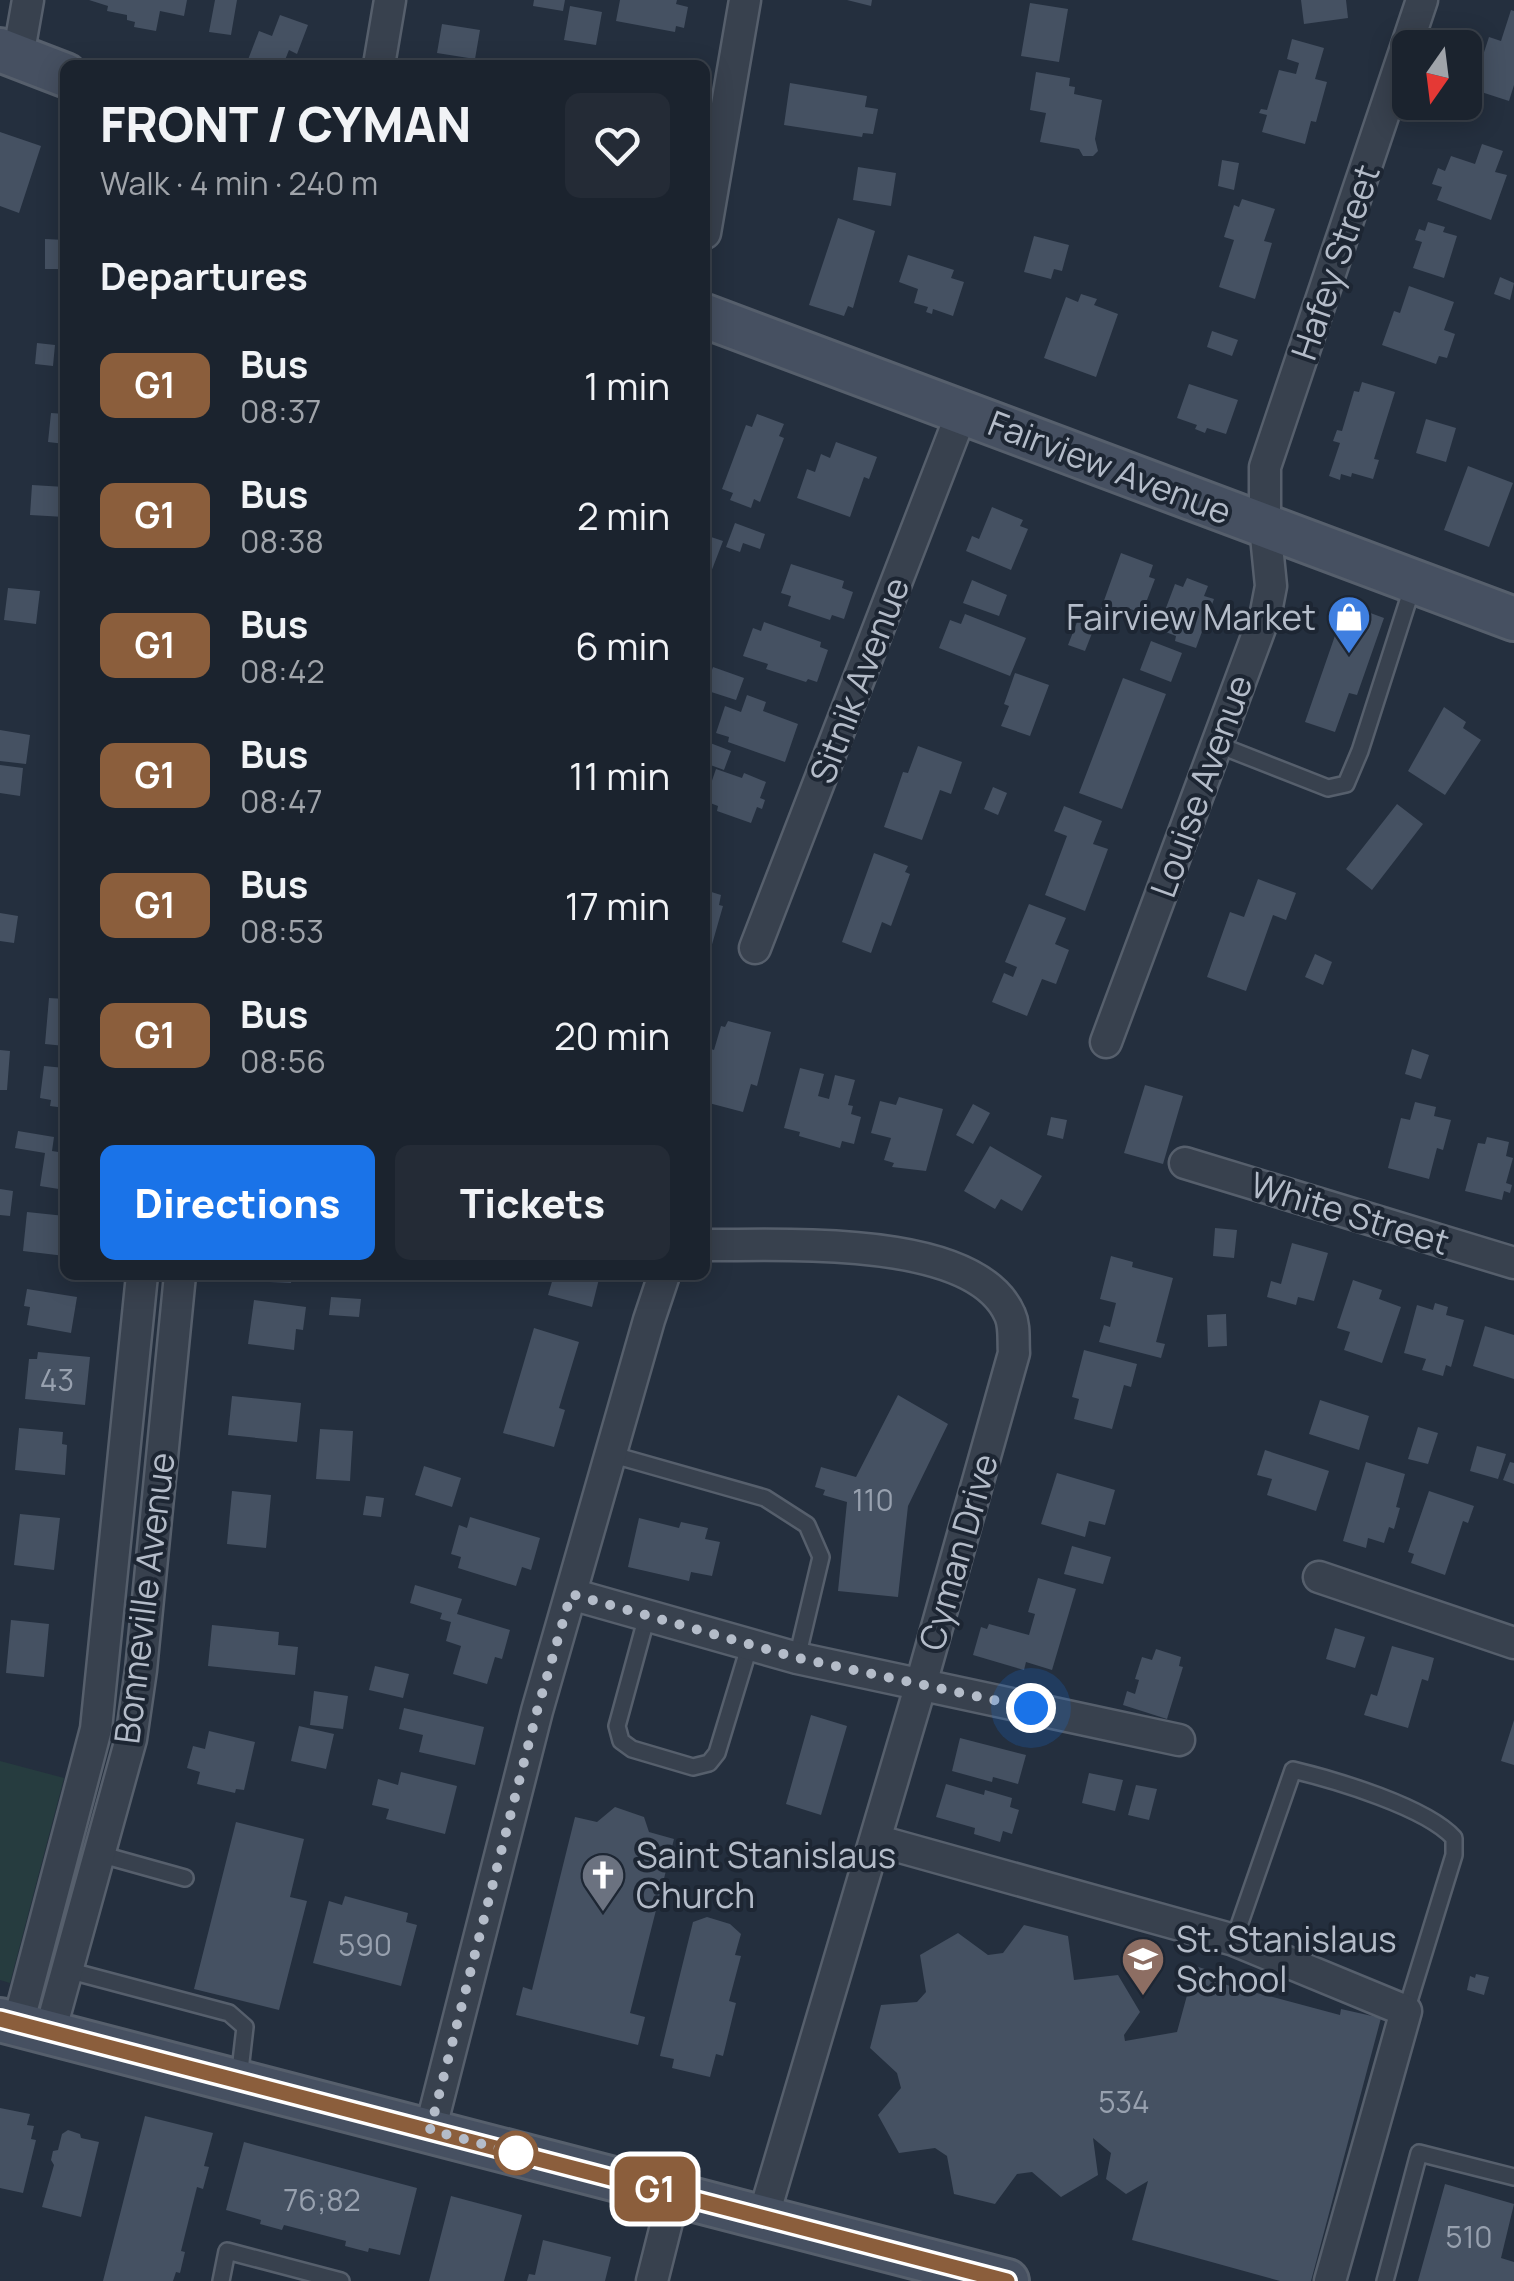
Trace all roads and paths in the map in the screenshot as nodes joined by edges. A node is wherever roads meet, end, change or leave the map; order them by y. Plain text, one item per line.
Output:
1 (28, 0) edge
2 (390, 0) edge
3 (745, 0) edge
4 (1422, 0) edge
5 (9, 54) edge
6 (380, 60) edge
7 (60, 73) edge
8 (710, 204) edge
9 (710, 318) edge
10 (962, 412) junction
11 (1264, 526) junction
12 (1414, 582) junction
13 (1514, 619) edge
14 (1216, 744) junction
15 (755, 948) dead end
16 (1106, 1042) dead end
17 (1185, 1163) dead end
18 (710, 1245) edge
19 (1514, 1264) edge
20 (141, 1280) edge
21 (180, 1280) edge
22 (662, 1280) edge
23 (610, 1454) junction
24 (1318, 1577) dead end
25 (571, 1594) junction
26 (647, 1616) junction
27 (1514, 1643) edge
28 (750, 1644) junction
29 (798, 1658) junction
30 (920, 1684) junction
31 (1179, 1740) dead end
32 (875, 1840) junction
33 (99, 1854) junction
34 (184, 1878) dead end
35 (1234, 1940) junction
36 (67, 1970) junction
37 (1406, 2011) junction
38 (22, 2025) edge
39 (239, 2081) junction
40 (430, 2130) junction
41 (1514, 2177) edge
42 (674, 2194) junction
43 (764, 2218) junction
44 (220, 2281) edge
45 (341, 2281) edge
46 (652, 2281) edge
47 (1007, 2281) edge
48 (1330, 2281) edge
49 (1385, 2281) edge

1 - 5 street
2 - 6 street
3 - 8 street
4 - 11 street, Hafey Street
5 - 7 main road
9 - 10 main road, Fairview Avenue
10 - 11 main road, Fairview Avenue
10 - 15 street, Sitnik Avenue
11 - 12 main road, Fairview Avenue
11 - 14 street, Louise Avenue
12 - 13 main road, Fairview Avenue
12 - 14 lane
14 - 16 street, Louise Avenue
17 - 19 street, White Street
18 - 30 street, Cyman Drive
20 - 38 street, Bonneville Avenue
21 - 33 street, Bonneville Avenue
22 - 23 street
23 - 25 street
23 - 29 lane
24 - 27 street
25 - 26 street
25 - 40 street
26 - 28 street
26 - 28 lane
28 - 29 street
29 - 30 street
30 - 31 street
30 - 32 street, Cyman Drive
32 - 35 street
32 - 43 street, Cyman Drive
33 - 34 lane
33 - 36 street, Bonneville Avenue
35 - 37 street
35 - 37 lane
36 - 38 street, Bonneville Avenue
36 - 39 lane
37 - 48 street
38 - 39 main road
39 - 40 main road
40 - 42 main road
41 - 49 lane
42 - 43 main road
42 - 46 street
43 - 47 main road
44 - 45 lane

